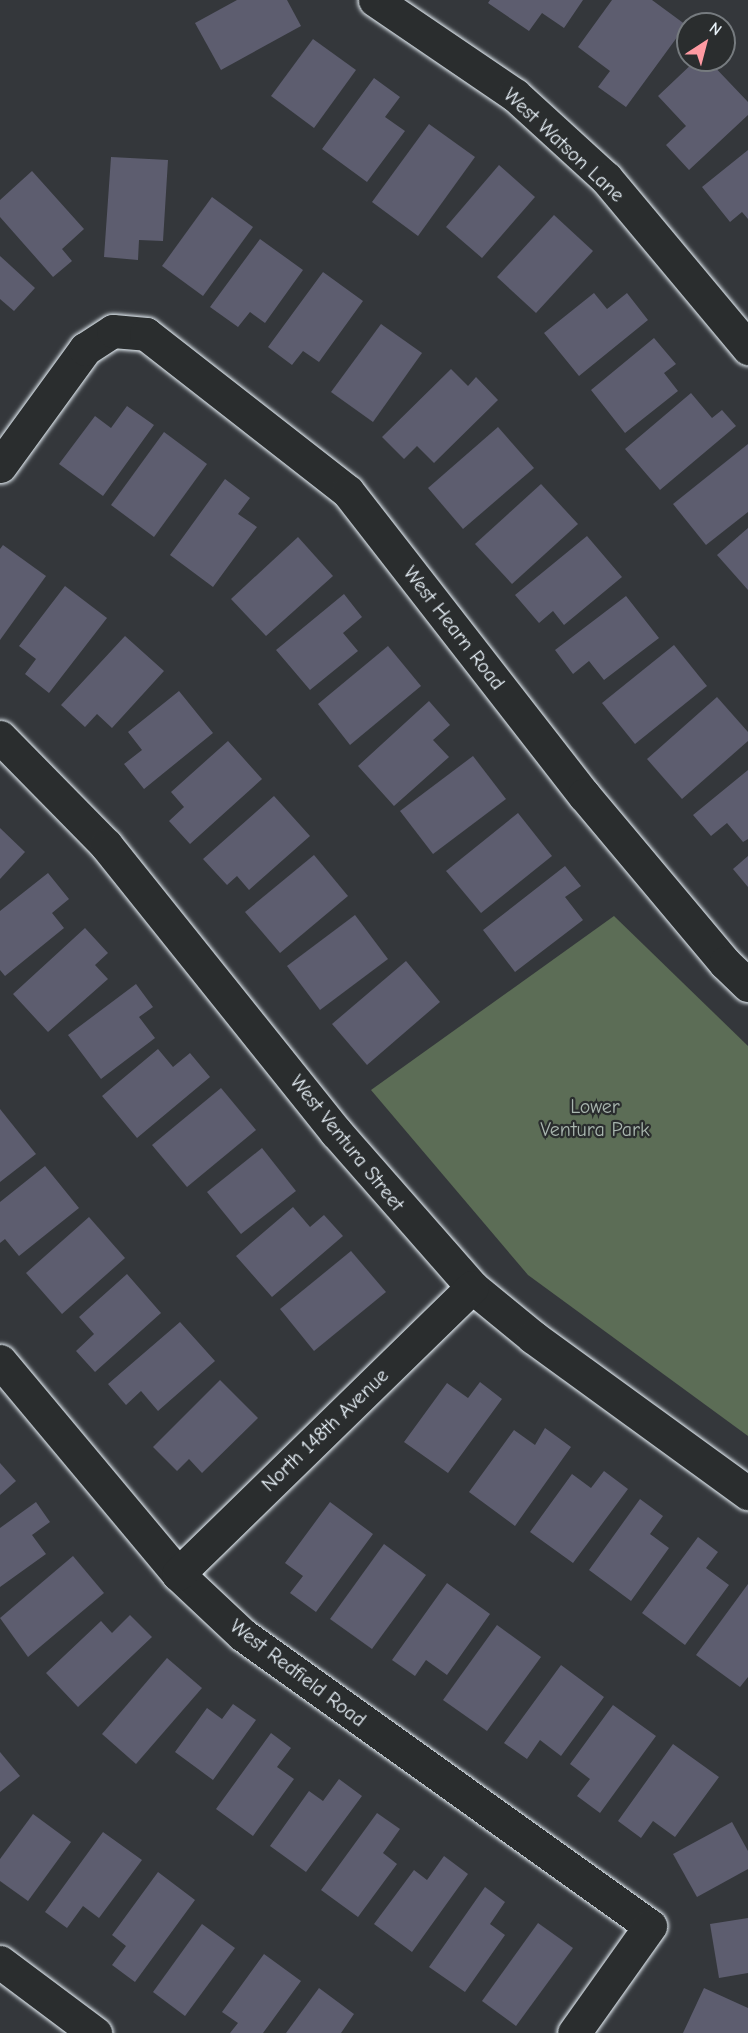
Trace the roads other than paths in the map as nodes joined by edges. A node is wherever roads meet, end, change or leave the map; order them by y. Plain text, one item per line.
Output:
1 (375, 0) edge
2 (748, 348) edge
3 (0, 466) edge
4 (0, 737) edge
5 (748, 985) edge
6 (472, 1287) junction
7 (0, 1361) edge
8 (748, 1493) edge
9 (178, 1574) junction
10 (0, 1962) edge
11 (95, 2033) edge
12 (574, 2033) edge

1 - 2 street, West Watson Lane
3 - 5 street, West Hearn Road
4 - 6 street, West Ventura Street
6 - 8 street, West Ventura Street
6 - 9 street, North 148th Avenue
7 - 9 street, West Redfield Road
9 - 12 street, West Redfield Road
10 - 11 street

